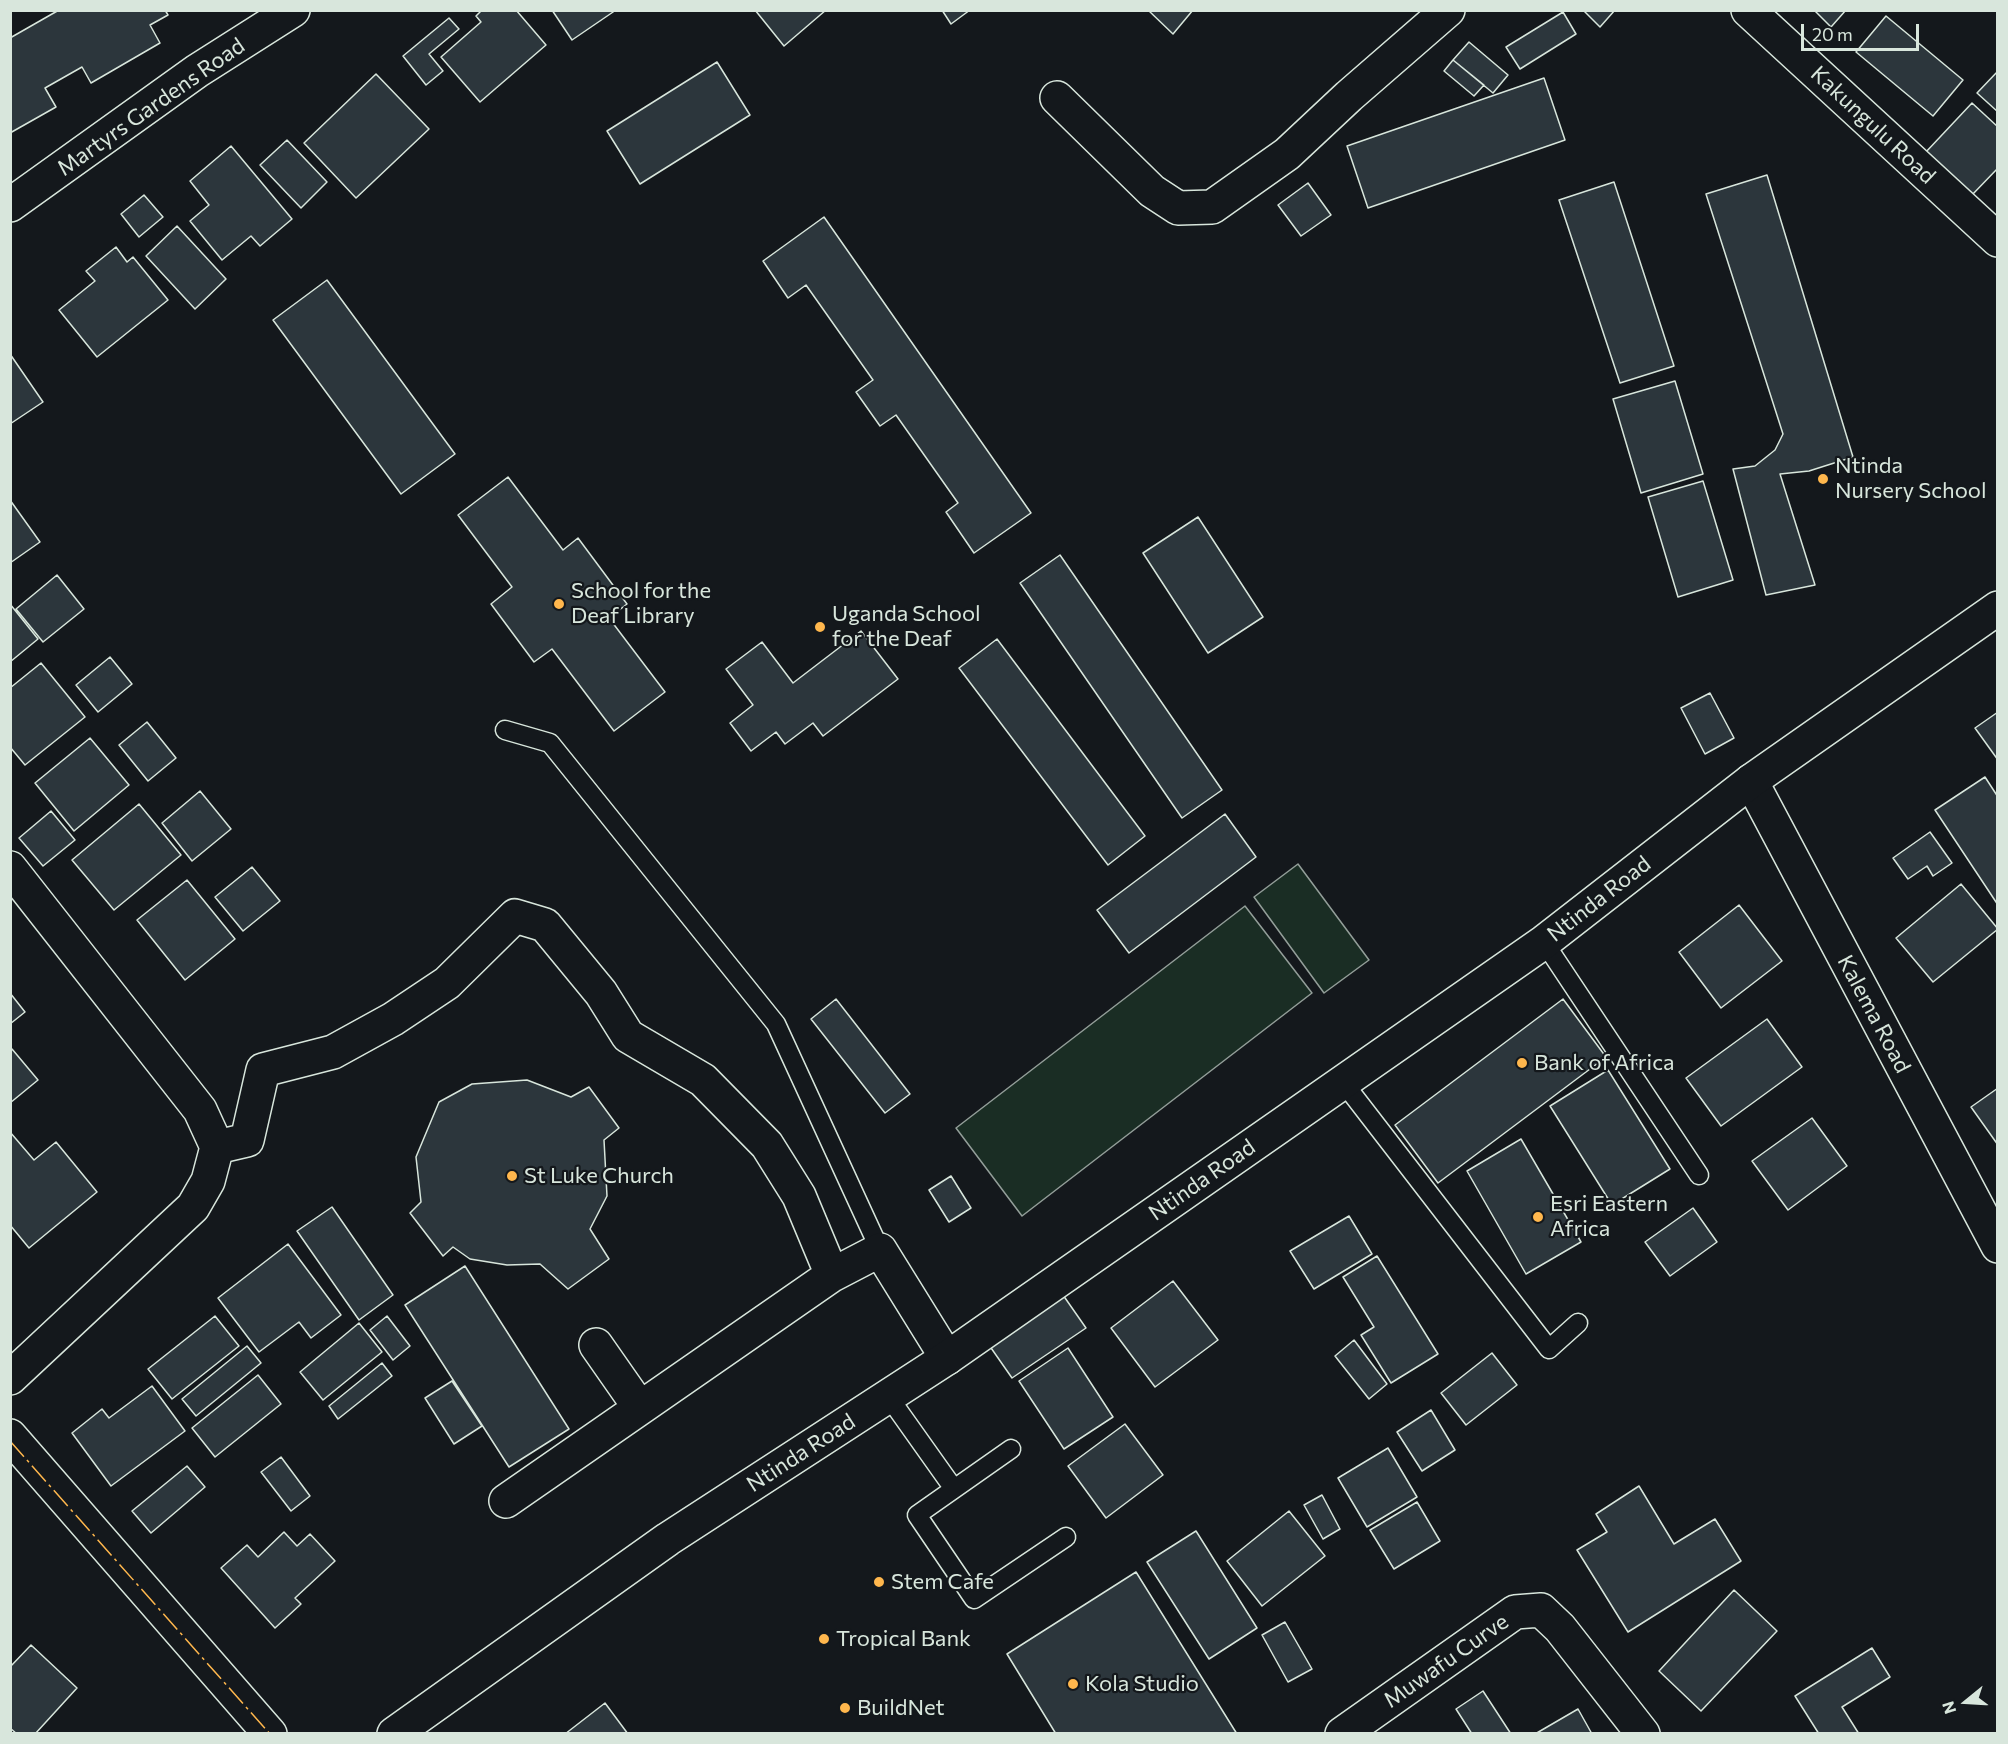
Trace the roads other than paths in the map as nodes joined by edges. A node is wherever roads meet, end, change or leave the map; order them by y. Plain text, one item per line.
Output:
1 (294, 10) edge
2 (1448, 10) edge
3 (1748, 10) edge
4 (1057, 98) dead end
5 (10, 205) edge
6 (1998, 240) edge
7 (1998, 608) edge
8 (505, 730) dead end
9 (1751, 781) junction
10 (10, 868) edge
11 (1544, 942) junction
12 (1343, 1082) junction
13 (217, 1147) junction
14 (1699, 1174) dead end
15 (1998, 1246) edge
16 (880, 1250) junction
17 (832, 1275) junction
18 (1578, 1323) dead end
19 (596, 1344) dead end
20 (947, 1358) junction
21 (10, 1378) edge
22 (888, 1396) junction
23 (640, 1408) junction
24 (10, 1436) edge
25 (1011, 1449) dead end
26 (954, 1489) junction
27 (506, 1501) dead end
28 (1066, 1537) dead end
29 (270, 1734) edge
30 (394, 1734) edge
31 (1342, 1734) edge
32 (1643, 1734) edge

1 - 5 street, Martyrs Gardens Road
2 - 4 street
3 - 6 street, Kakungulu Road
7 - 9 street, Ntinda Road
8 - 16 lane
9 - 11 street, Ntinda Road
9 - 15 street, Kalema Road
10 - 13 street
11 - 12 street, Ntinda Road
11 - 14 lane
12 - 18 lane
12 - 20 street, Ntinda Road
13 - 17 street
13 - 21 street
16 - 17 street
16 - 20 street
17 - 23 street
19 - 23 street
20 - 22 street, Ntinda Road
22 - 26 lane
22 - 30 street, Ntinda Road
23 - 27 street
24 - 29 street
25 - 26 lane
26 - 28 lane
31 - 32 street, Muwafu Curve

